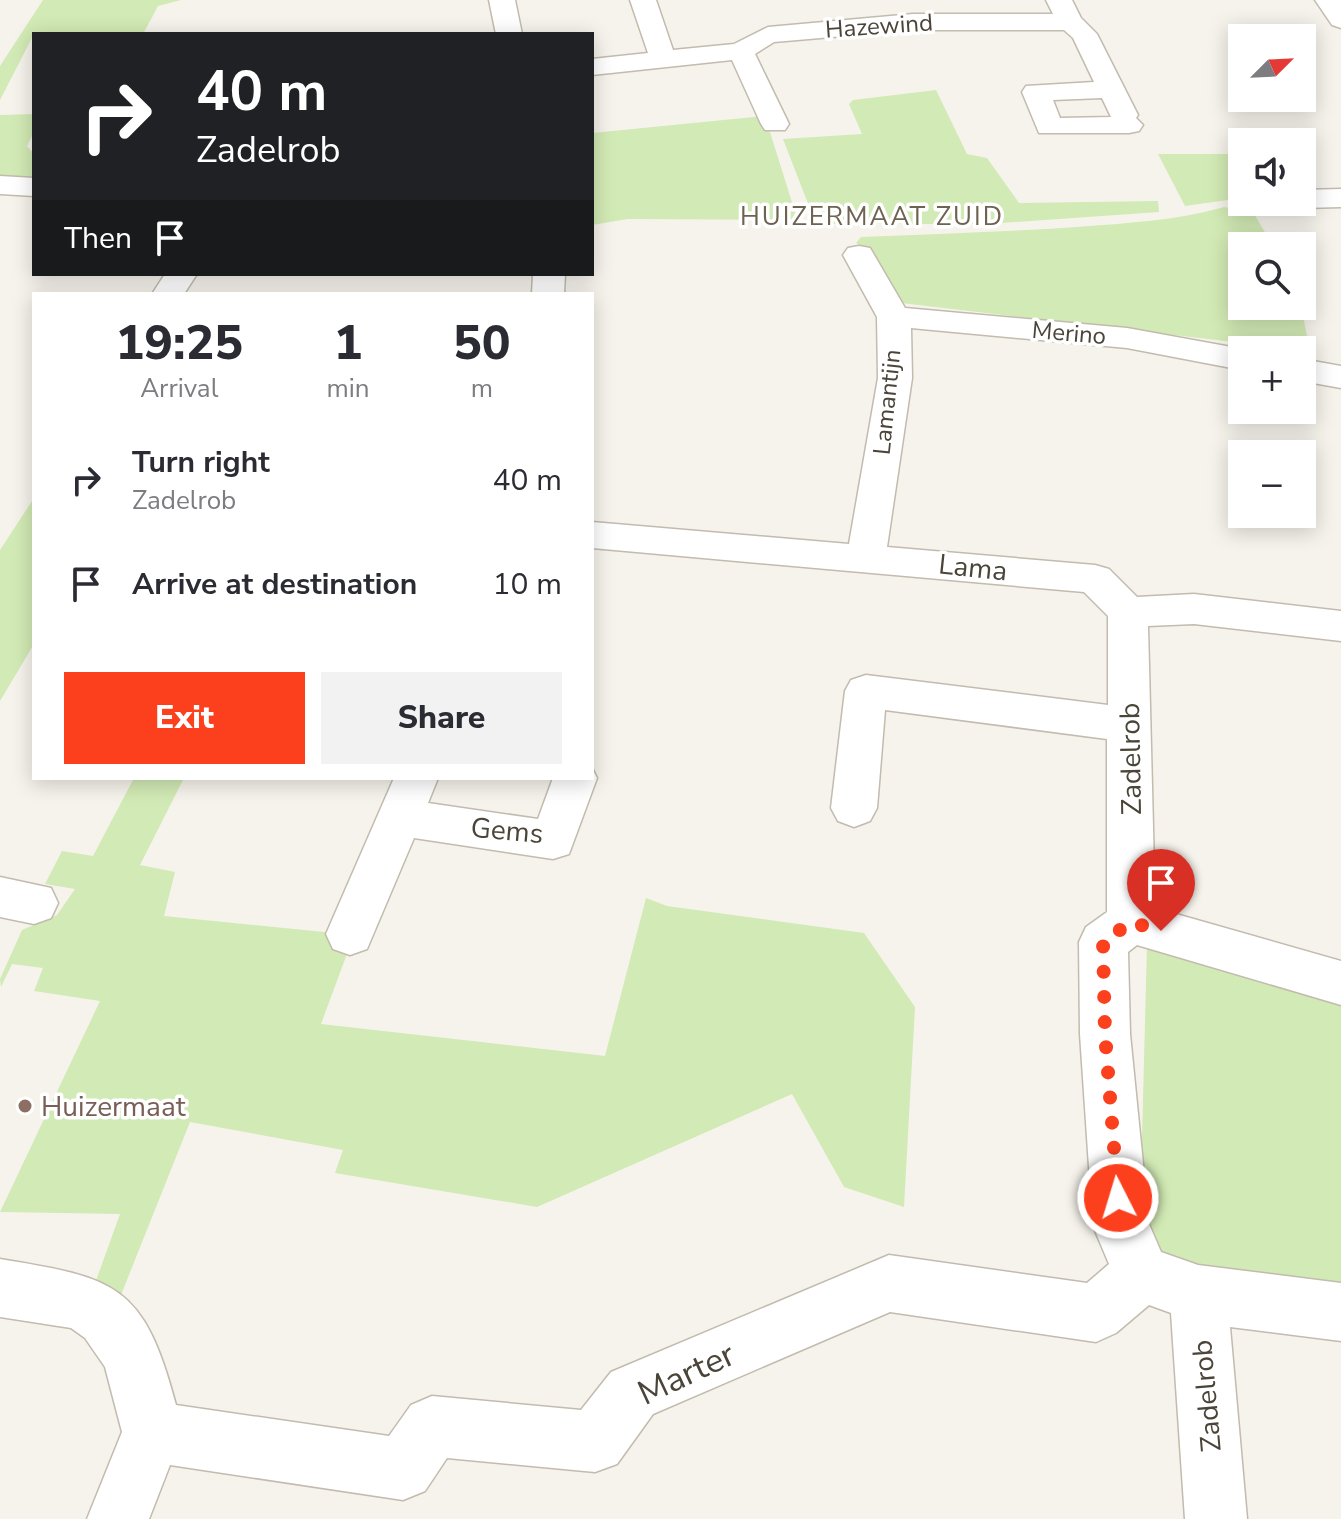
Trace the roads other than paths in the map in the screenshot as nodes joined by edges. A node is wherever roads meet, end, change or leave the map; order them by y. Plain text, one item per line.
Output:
1 (502, 0) edge
2 (643, 0) edge
3 (1033, 0) edge
4 (1328, 0) edge
5 (1064, 11) edge
6 (997, 20) junction
7 (1341, 20) edge
8 (509, 32) edge
9 (741, 51) junction
10 (663, 59) junction
11 (594, 67) edge
12 (1111, 90) junction
13 (775, 124) dead end
14 (1129, 125) junction
15 (1148, 148) dead end
16 (0, 185) edge
17 (32, 187) edge
18 (1341, 198) edge
19 (1316, 199) edge
20 (859, 255) dead end
21 (894, 317) junction
22 (1228, 356) edge
23 (1316, 373) edge
24 (1341, 377) edge
25 (594, 535) edge
26 (866, 558) junction
27 (1128, 612) junction
28 (1341, 626) edge
29 (1129, 725) junction
30 (574, 780) edge
31 (408, 798) edge
32 (854, 808) dead end
33 (1131, 922) junction
34 (350, 934) dead end
35 (1341, 983) edge
36 (1142, 1274) junction
37 (0, 1288) edge
38 (1198, 1294) junction
39 (1341, 1312) edge
40 (152, 1432) junction
41 (118, 1519) edge
42 (1216, 1519) edge

1 - 8 street
2 - 10 street
3 - 6 street
4 - 7 street
5 - 6 street, Hazewind
5 - 12 street
6 - 9 street, Hazewind
9 - 10 street, Hazewind
9 - 13 street
10 - 11 street, Hazewind
12 - 14 street
12 - 14 street
14 - 15 street
16 - 17 street
18 - 19 street
20 - 21 street, Lamantijn
21 - 22 street, Merino
21 - 26 street, Lamantijn
23 - 24 street
25 - 26 street, Lama
26 - 27 street, Lama
27 - 28 street
27 - 29 street, Zadelrob
29 - 32 street
29 - 33 street, Zadelrob
30 - 31 street, Gems
31 - 34 street, Gems
33 - 35 street
33 - 36 street
36 - 38 street
36 - 40 street, Marter
37 - 40 street
38 - 39 street
38 - 42 street, Zadelrob
40 - 41 street

